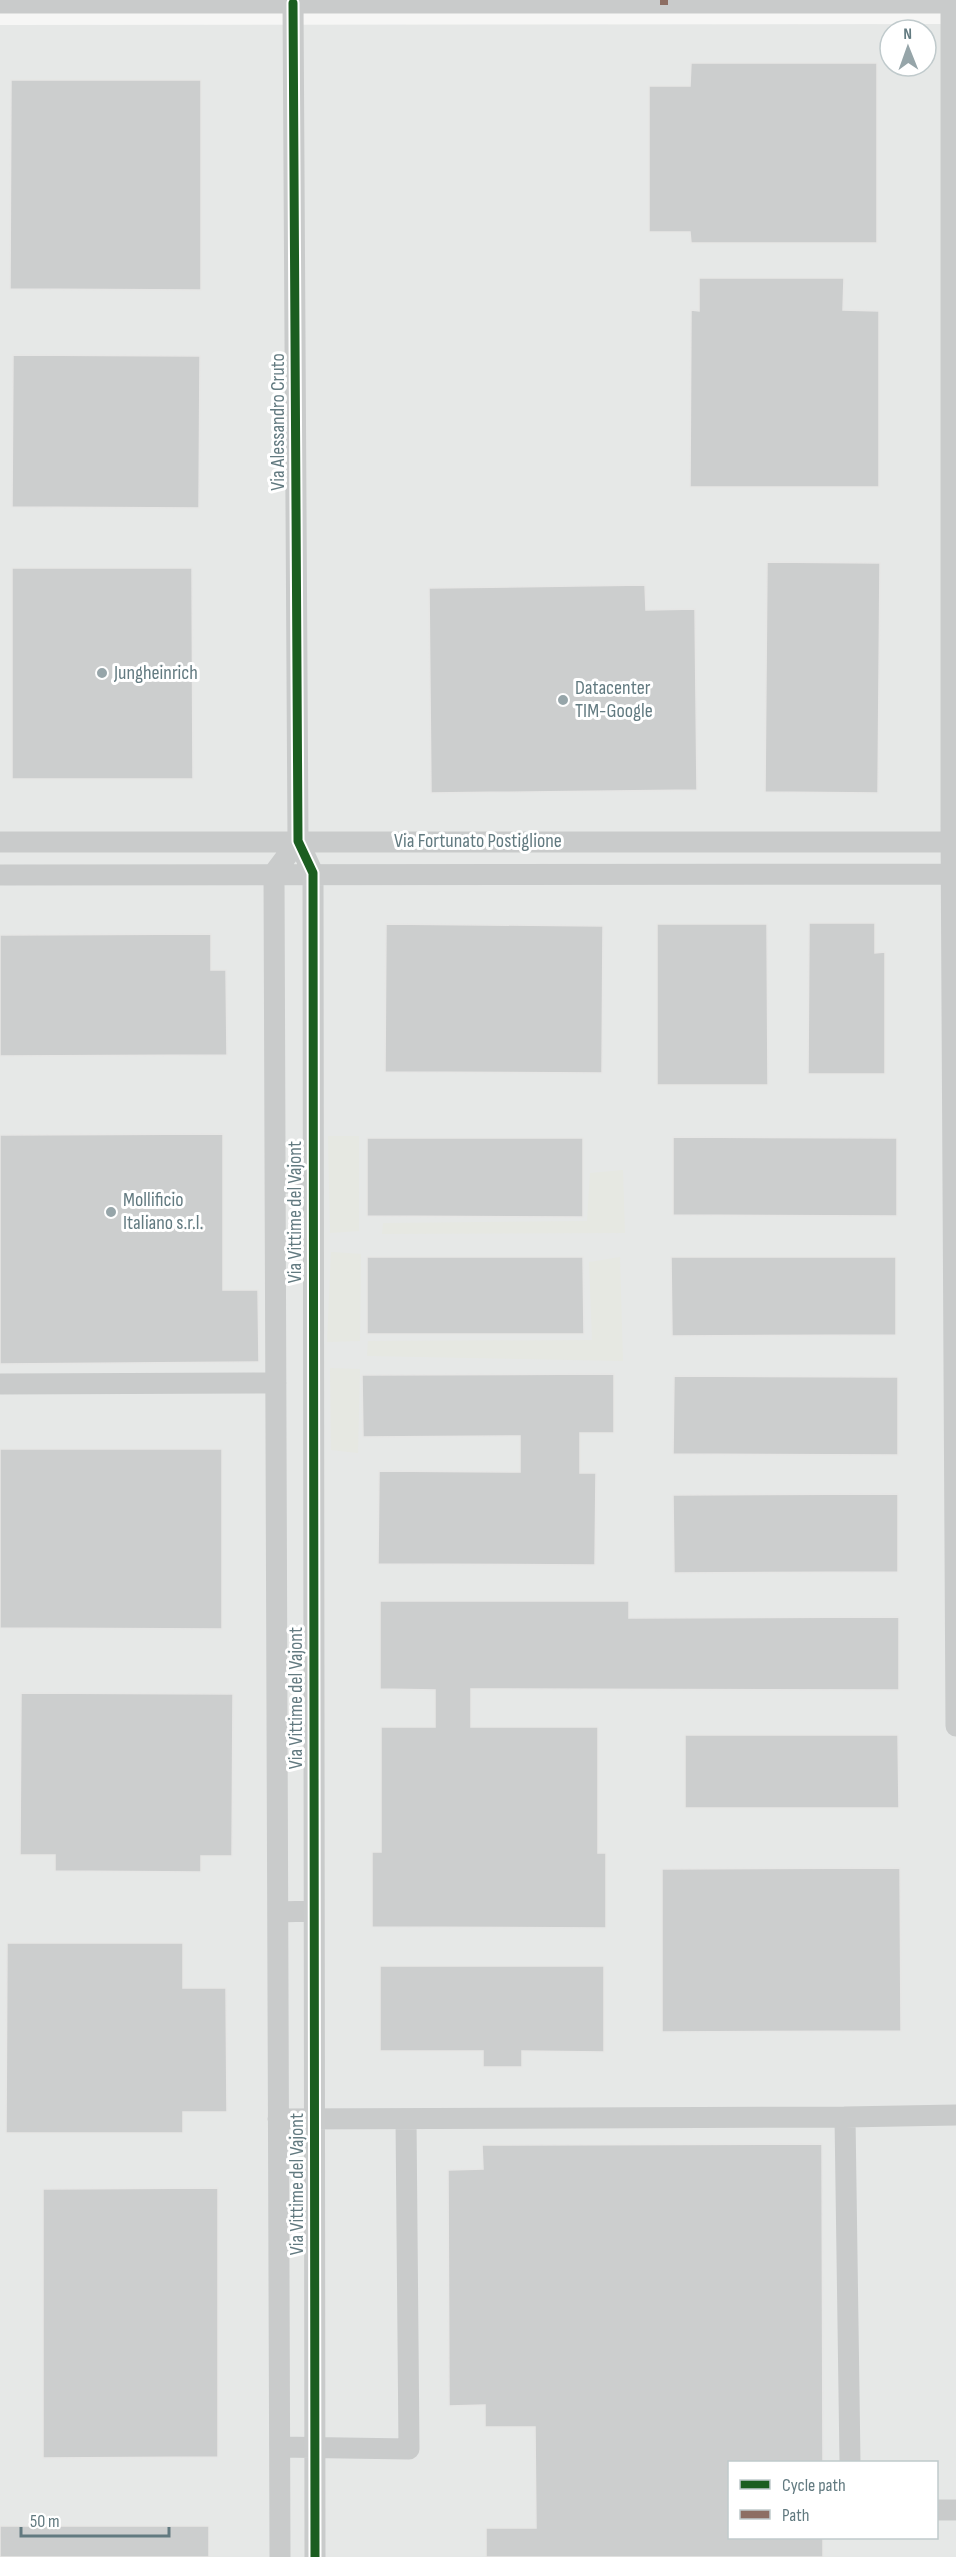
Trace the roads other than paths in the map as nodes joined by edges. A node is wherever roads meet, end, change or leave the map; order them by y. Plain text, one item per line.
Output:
1 (0, 3) edge
2 (293, 3) junction
3 (954, 3) edge
4 (602, 841) junction
5 (0, 842) edge
6 (298, 842) junction
7 (953, 842) edge
8 (274, 873) junction
9 (312, 873) junction
10 (602, 874) junction
11 (954, 874) edge
12 (0, 875) edge
13 (275, 1183) junction
14 (313, 1183) junction
15 (276, 1383) junction
16 (0, 1384) edge
17 (956, 1726) edge
18 (278, 1911) junction
19 (314, 1911) junction
20 (956, 2115) edge
21 (845, 2116) junction
22 (278, 2119) junction
23 (314, 2119) junction
24 (406, 2119) junction
25 (280, 2447) junction
26 (316, 2448) junction
27 (850, 2461) edge
28 (938, 2510) edge
29 (956, 2510) edge
30 (280, 2515) junction
31 (315, 2515) junction
32 (280, 2557) edge
33 (315, 2557) edge

1 - 2 street
2 - 3 street
2 - 6 street, Via Alessandro Cruto
3 - 7 street
4 - 6 street, Via Fortunato Postiglione
4 - 7 street, Via Fortunato Postiglione
4 - 10 street
5 - 6 street, Via Fortunato Postiglione
6 - 8 street
6 - 9 street, Via Vittime del Vajont
7 - 11 street
8 - 9 street, Via Fortunato Postiglione
8 - 12 street, Via Fortunato Postiglione
8 - 13 street, Via Vittime del Vajont
9 - 10 street, Via Fortunato Postiglione
9 - 14 street, Via Vittime del Vajont
10 - 11 street, Via Fortunato Postiglione
11 - 17 street
13 - 14 street
13 - 15 street, Via Vittime del Vajont
14 - 19 street, Via Vittime del Vajont
15 - 16 street
15 - 18 street, Via Vittime del Vajont
18 - 19 street
18 - 22 street, Via Vittime del Vajont
19 - 23 street, Via Vittime del Vajont
20 - 21 street
21 - 24 street
21 - 27 street
22 - 23 street
22 - 25 street, Via Vittime del Vajont
23 - 24 street
23 - 26 street, Via Vittime del Vajont
24 - 26 street
25 - 26 street
25 - 30 street, Via Vittime del Vajont
26 - 31 street, Via Vittime del Vajont
28 - 29 street
30 - 31 street
30 - 32 street, Via Vittime del Vajont
31 - 33 street, Via Vittime del Vajont

